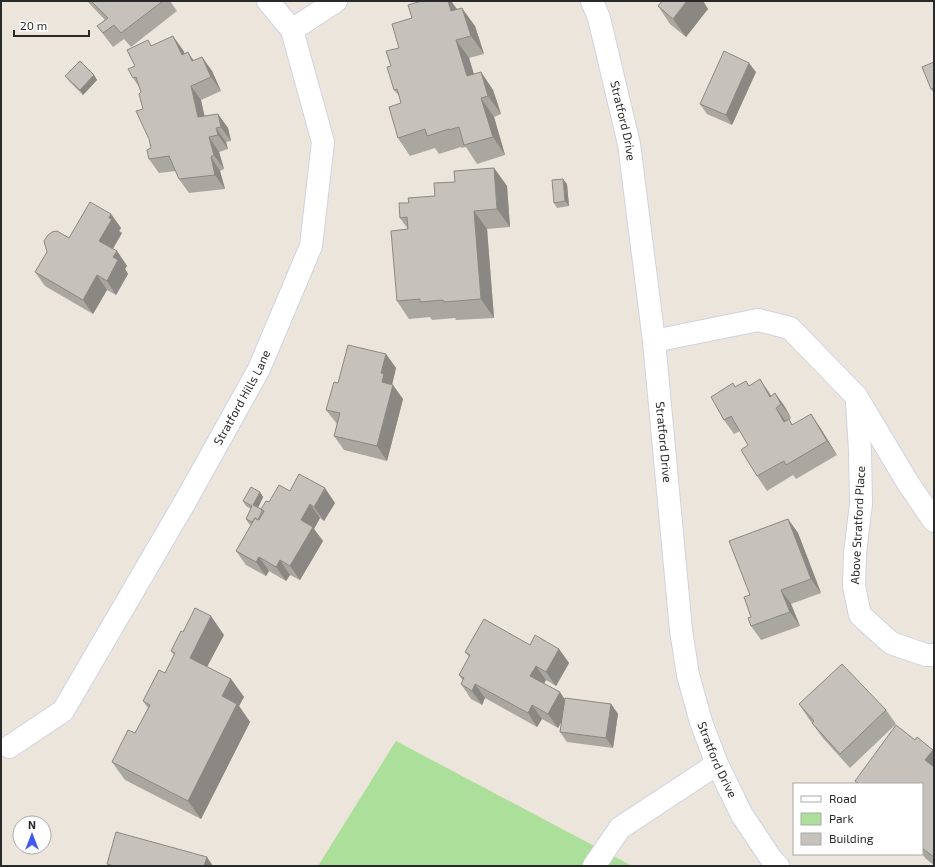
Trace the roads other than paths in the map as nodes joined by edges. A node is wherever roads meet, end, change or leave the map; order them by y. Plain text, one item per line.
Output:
1 (268, 1) edge
2 (336, 1) edge
3 (592, 1) edge
4 (292, 30) junction
5 (654, 341) junction
6 (856, 396) junction
7 (934, 521) edge
8 (934, 655) edge
9 (9, 747) dead end
10 (717, 764) junction
11 (594, 866) edge
12 (778, 866) edge

1 - 4 street, Stratford Hills Lane
2 - 4 street
3 - 5 street, Stratford Drive
4 - 9 street, Stratford Hills Lane
5 - 6 street
5 - 10 street, Stratford Drive
6 - 7 street
6 - 8 street, Above Stratford Place
10 - 11 street
10 - 12 street, Stratford Drive

